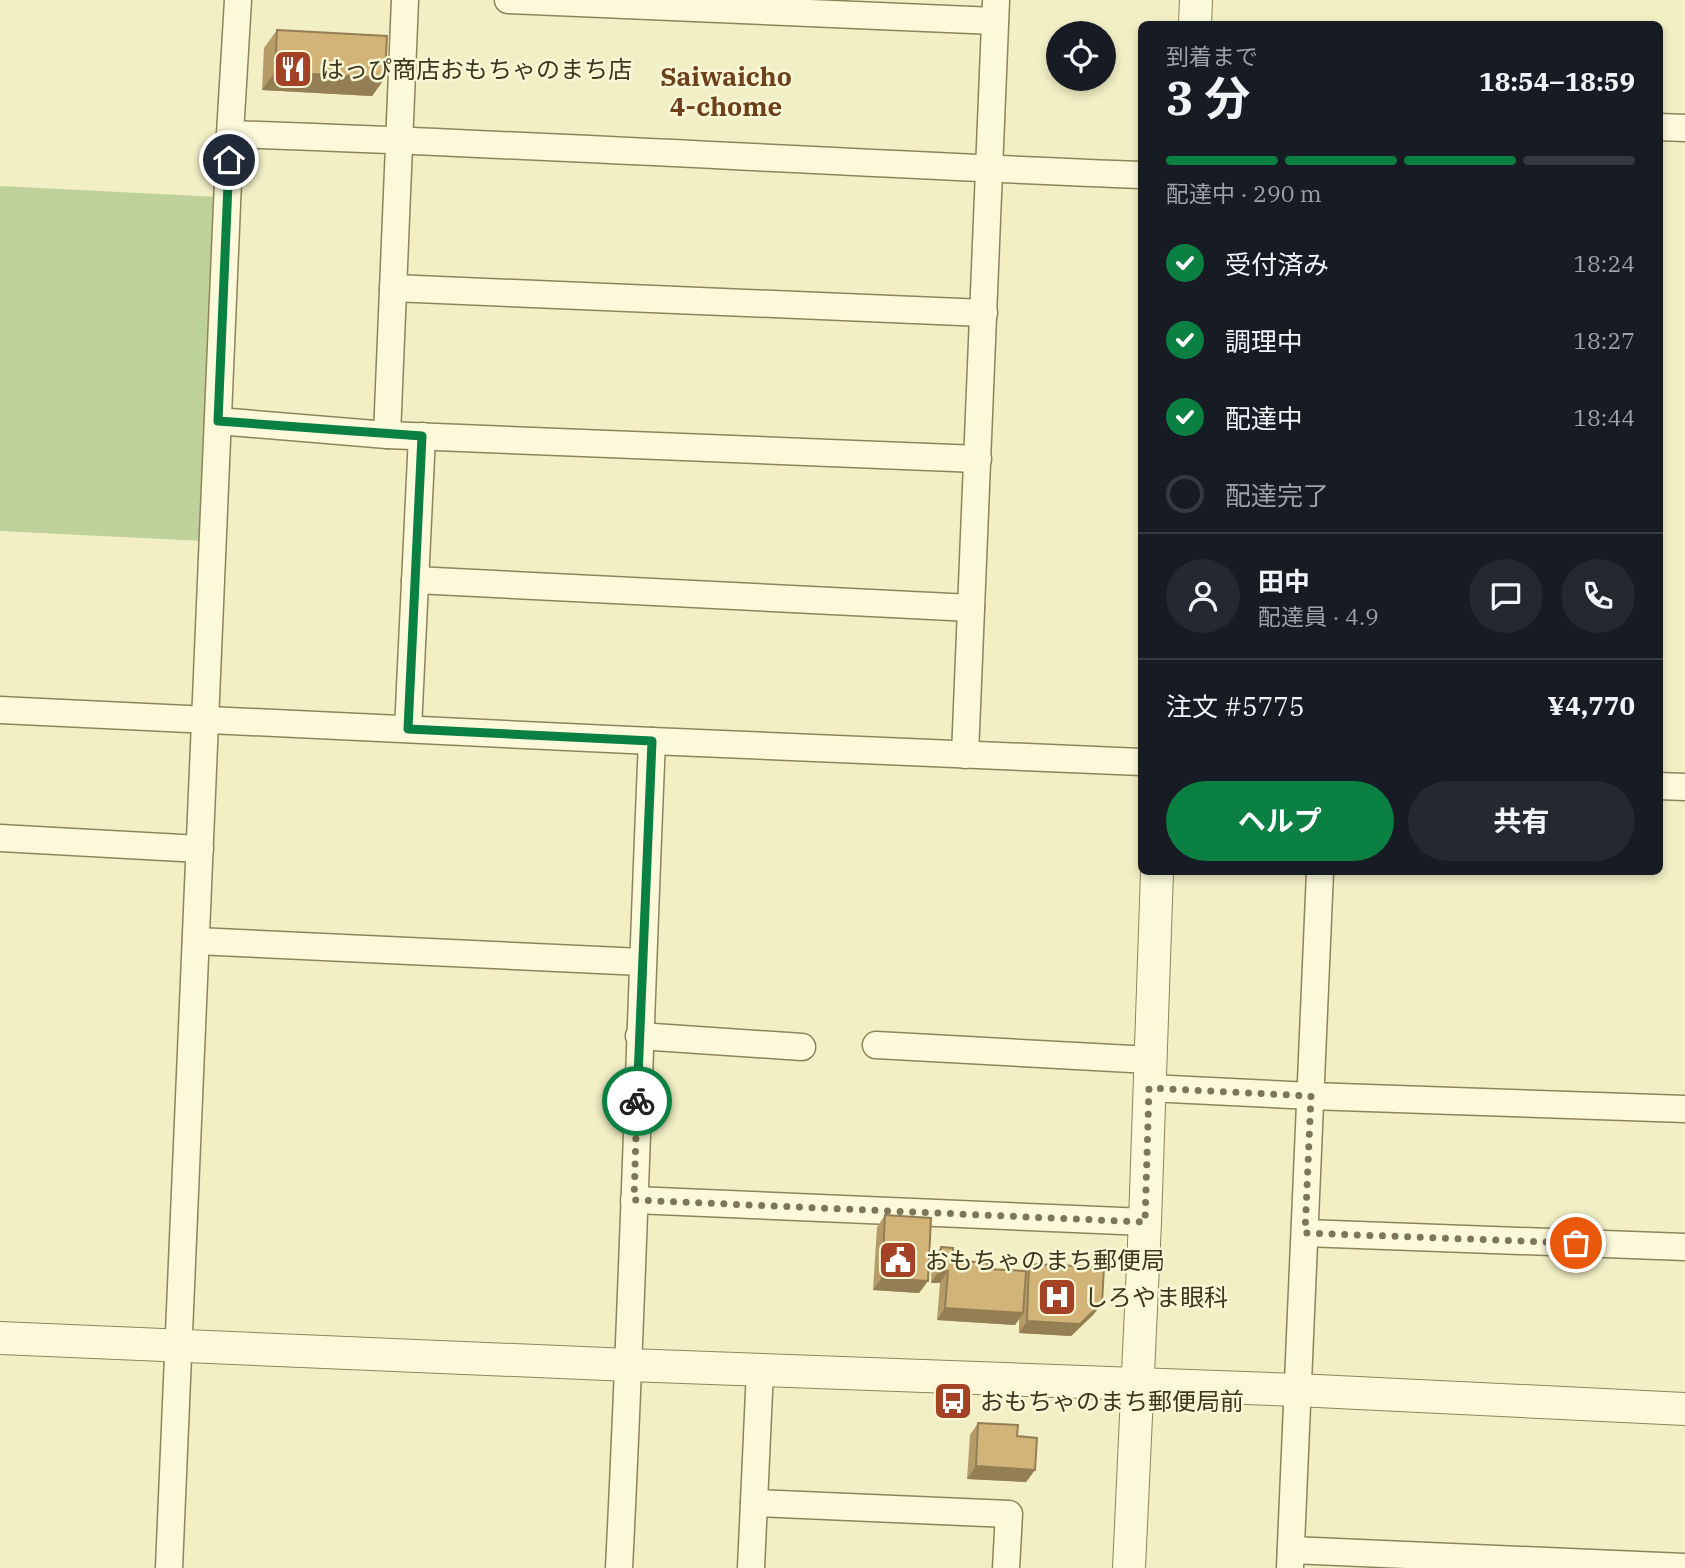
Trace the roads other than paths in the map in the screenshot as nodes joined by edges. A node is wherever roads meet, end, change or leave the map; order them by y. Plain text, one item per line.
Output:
1 (238, 0) edge
2 (405, 0) edge
3 (508, 0) edge
4 (1196, 0) edge
5 (996, 11) edge
6 (1195, 21) edge
7 (1663, 127) edge
8 (1685, 128) edge
9 (230, 134) junction
10 (400, 139) junction
11 (989, 169) junction
12 (1138, 175) edge
13 (393, 288) junction
14 (984, 313) junction
15 (218, 421) junction
16 (387, 435) junction
17 (422, 436) junction
18 (978, 459) junction
19 (415, 580) junction
20 (971, 608) junction
21 (0, 710) edge
22 (205, 720) junction
23 (408, 729) junction
24 (652, 741) junction
25 (965, 755) junction
26 (1138, 762) edge
27 (1663, 786) edge
28 (1685, 787) edge
29 (0, 838) edge
30 (200, 849) junction
31 (1157, 875) edge
32 (1320, 875) edge
33 (196, 941) junction
34 (642, 962) junction
35 (639, 1036) junction
36 (876, 1045) dead end
37 (802, 1047) dead end
38 (1149, 1074) junction
39 (1311, 1096) junction
40 (1685, 1109) edge
41 (634, 1200) junction
42 (1145, 1222) junction
43 (1305, 1233) junction
44 (1685, 1247) edge
45 (0, 1338) edge
46 (179, 1347) junction
47 (629, 1365) junction
48 (760, 1370) junction
49 (1136, 1384) junction
50 (1297, 1390) junction
51 (1685, 1409) edge
52 (754, 1503) junction
53 (1291, 1559) edge
54 (1685, 1567) edge
55 (169, 1568) edge
56 (619, 1568) edge
57 (751, 1568) edge
58 (1006, 1568) edge
59 (1129, 1568) edge

1 - 9 street
2 - 10 street
3 - 5 street
4 - 6 street
5 - 11 street
7 - 8 street
9 - 10 street
9 - 15 street
10 - 11 street
10 - 13 street
11 - 12 street
11 - 14 street
13 - 14 street
13 - 16 street
14 - 18 street
15 - 16 street
15 - 22 street
16 - 17 street
17 - 18 street
17 - 19 street
18 - 20 street
19 - 20 street
19 - 23 street
20 - 25 street
21 - 22 street
22 - 23 street
22 - 30 street
23 - 24 street
24 - 25 street
24 - 34 street
25 - 26 street
27 - 28 street
29 - 30 street
30 - 33 street
31 - 38 street
32 - 39 street
33 - 34 street
33 - 46 street
34 - 35 street
35 - 37 street
35 - 41 street
36 - 38 street
38 - 39 street
38 - 42 street
39 - 40 street
39 - 43 street
41 - 42 street
41 - 47 street
42 - 49 street
43 - 44 street
43 - 50 street
45 - 46 street
46 - 47 street
46 - 55 street
47 - 48 street
47 - 56 street
48 - 49 street
48 - 52 street
49 - 50 street
49 - 59 street
50 - 51 street
50 - 53 street
52 - 57 street
52 - 58 street
53 - 54 street

